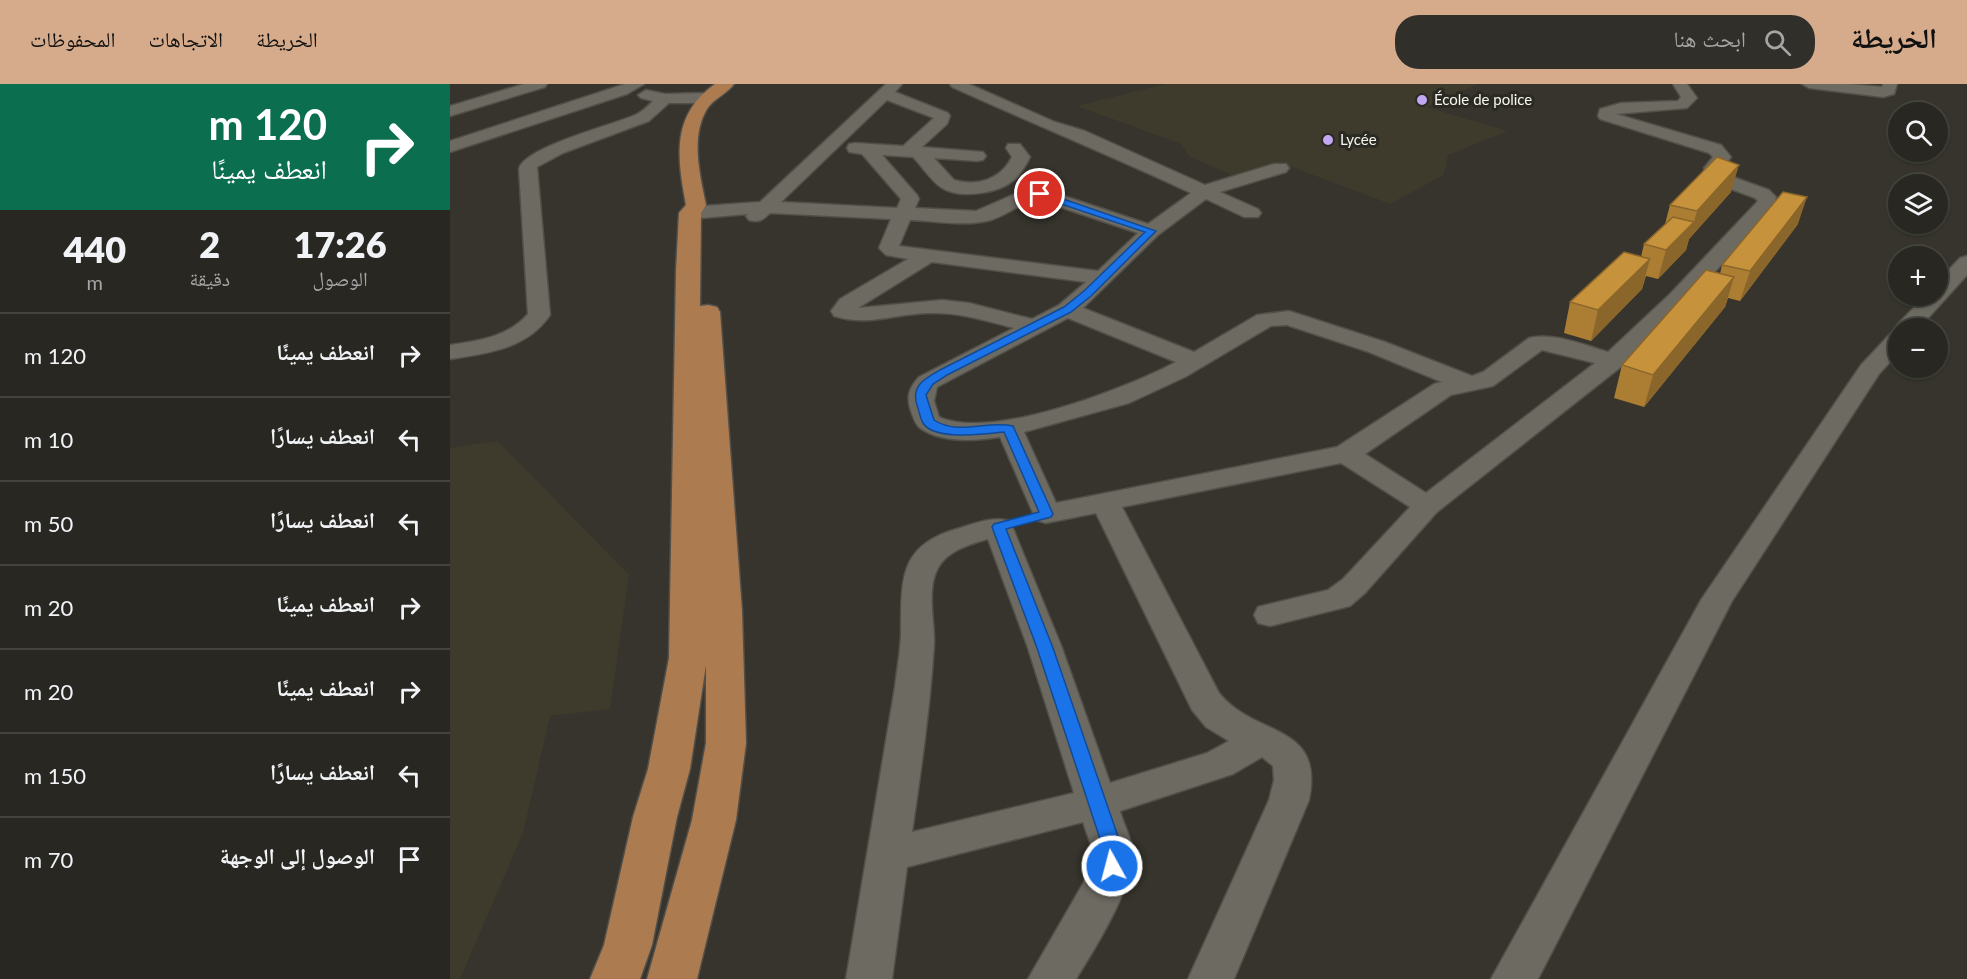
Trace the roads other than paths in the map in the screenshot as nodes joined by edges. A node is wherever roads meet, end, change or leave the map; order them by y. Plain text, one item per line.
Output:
1 (540, 84) edge
2 (726, 84) edge
3 (957, 84) edge
4 (1680, 84) edge
5 (1809, 84) edge
6 (1890, 84) edge
7 (630, 87) edge
8 (890, 89) edge
9 (600, 98) junction
10 (706, 98) junction
11 (450, 111) edge
12 (660, 112) junction
13 (693, 118) junction
14 (450, 147) edge
15 (831, 147) junction
16 (1014, 148) dead end
17 (867, 149) junction
18 (913, 152) junction
19 (977, 156) dead end
20 (1280, 168) dead end
21 (1204, 191) junction
22 (763, 207) junction
23 (696, 210) junction
24 (1251, 213) dead end
25 (903, 214) junction
26 (744, 229) dead end
27 (1151, 231) junction
28 (928, 256) junction
29 (1967, 262) edge
30 (1102, 278) junction
31 (1948, 283) edge
32 (1927, 306) edge
33 (1067, 309) junction
34 (1916, 318) edge
35 (1035, 327) junction
36 (1888, 350) edge
37 (450, 352) edge
38 (1196, 361) junction
39 (1613, 361) junction
40 (1468, 383) junction
41 (1009, 428) junction
42 (1346, 454) junction
43 (1105, 502) junction
44 (1427, 506) junction
45 (1046, 514) junction
46 (999, 527) junction
47 (1270, 615) dead end
48 (1262, 740) junction
49 (1097, 803) junction
50 (888, 855) junction
51 (615, 979) edge
52 (672, 979) edge
53 (869, 979) edge
54 (1051, 979) edge
55 (1211, 979) edge
56 (1514, 979) edge

1 - 11 street
2 - 10 main road
3 - 21 street
4 - 39 street
5 - 6 street
7 - 9 street
7 - 12 street
8 - 15 street
8 - 18 street
9 - 12 street
9 - 14 street
10 - 12 street
10 - 13 main road
12 - 13 street
12 - 37 street
13 - 23 main road
15 - 17 street
15 - 22 street
16 - 18 street
17 - 18 street
17 - 25 street
18 - 19 street
20 - 21 street
21 - 24 street
21 - 27 street
22 - 23 street
22 - 25 street
22 - 26 street
23 - 51 main road
23 - 52 main road
25 - 27 street
25 - 28 street
27 - 30 street
28 - 30 street
28 - 35 street
29 - 31 street
30 - 33 street
32 - 34 street
33 - 35 street
33 - 38 street
35 - 41 street
36 - 56 street
38 - 40 street
38 - 41 street
39 - 40 street
39 - 44 street
40 - 42 street
41 - 45 street
42 - 43 street
42 - 44 street
43 - 45 street
43 - 48 street
44 - 47 street
45 - 46 street
46 - 49 street
46 - 50 street
48 - 49 street
48 - 55 street
49 - 50 street
49 - 54 street
50 - 53 street

